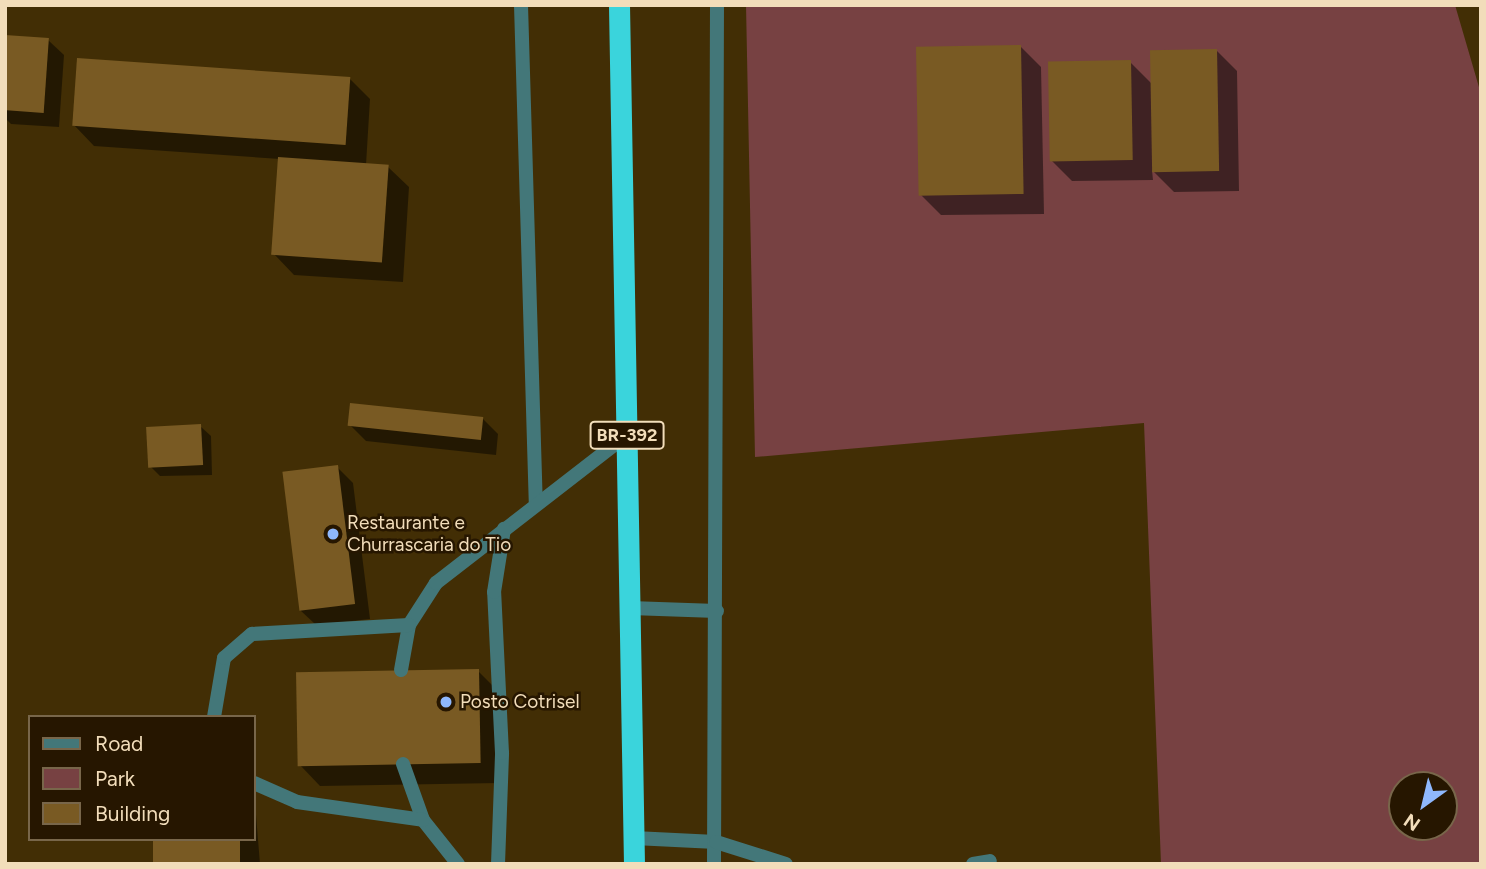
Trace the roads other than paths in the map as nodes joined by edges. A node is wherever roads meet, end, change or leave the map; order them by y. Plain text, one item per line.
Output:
1 (522, 5) edge
2 (619, 5) edge
3 (717, 5) edge
4 (627, 435) junction
5 (536, 502) junction
6 (503, 529) junction
7 (630, 608) junction
8 (716, 611) junction
9 (410, 625) junction
10 (401, 670) dead end
11 (214, 715) edge
12 (403, 764) dead end
13 (256, 784) edge
14 (423, 820) junction
15 (634, 838) junction
16 (716, 842) junction
17 (990, 861) dead end
18 (458, 864) edge
19 (498, 864) edge
20 (634, 864) edge
21 (714, 864) edge
22 (786, 864) edge
23 (973, 864) edge

1 - 5 street
2 - 4 highway, BR-392
3 - 8 street
4 - 5 street
4 - 7 highway, BR-392
5 - 6 street
6 - 9 street
6 - 19 street
7 - 8 street
7 - 15 highway, BR-392
8 - 16 street
9 - 10 street
9 - 11 street
12 - 14 street
13 - 14 street
14 - 18 street
15 - 16 street
15 - 20 highway, BR-392
16 - 21 street
16 - 22 street
17 - 23 street

